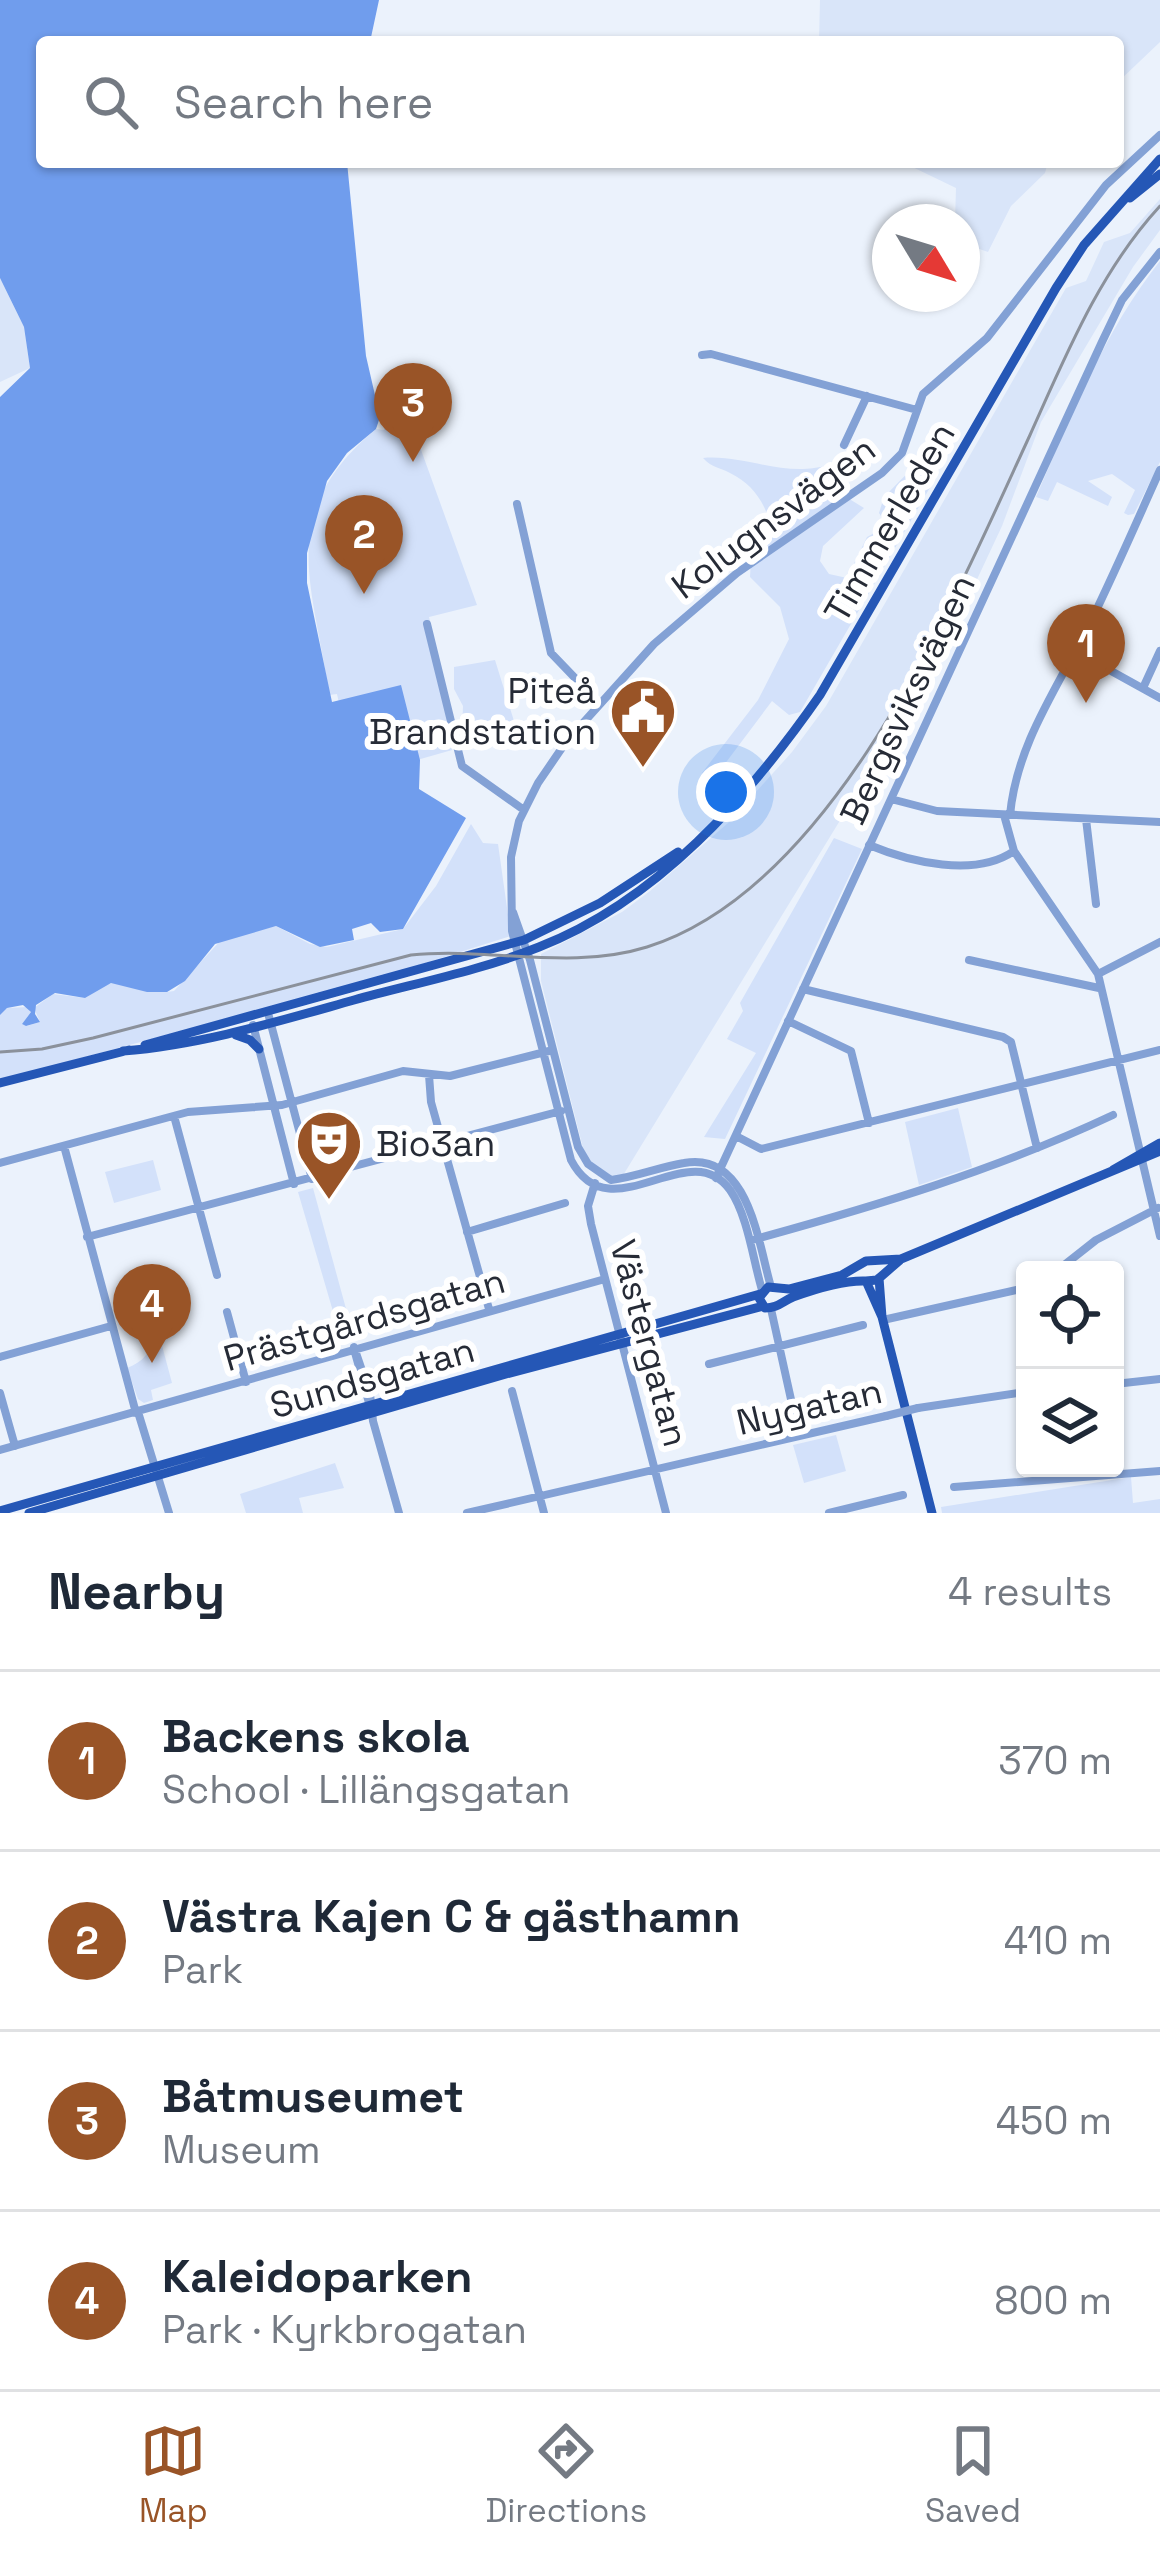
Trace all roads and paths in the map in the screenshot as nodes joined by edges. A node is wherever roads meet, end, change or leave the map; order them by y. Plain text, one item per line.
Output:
1 (1160, 135) edge
2 (1160, 159) edge
3 (1160, 173) edge
4 (1108, 217) junction
5 (1160, 252) edge
6 (702, 355) dead end
7 (866, 396) junction
8 (916, 410) junction
9 (845, 412) dead end
10 (858, 416) junction
11 (844, 446) dead end
12 (1160, 470) edge
13 (517, 505) dead end
14 (428, 624) dead end
15 (1075, 651) junction
16 (1160, 651) edge
17 (1142, 688) junction
18 (1160, 698) edge
19 (599, 703) junction
20 (891, 799) junction
21 (524, 810) junction
22 (1007, 815) junction
23 (1086, 819) junction
24 (1160, 822) edge
25 (869, 845) junction
26 (1014, 851) junction
27 (1096, 904) dead end
28 (1160, 943) edge
29 (521, 947) junction
30 (969, 960) dead end
31 (1098, 974) junction
32 (1099, 988) junction
33 (802, 989) junction
34 (270, 1019) junction
35 (788, 1022) junction
36 (252, 1023) junction
37 (225, 1034) junction
38 (259, 1049) junction
39 (1160, 1050) edge
40 (549, 1051) junction
41 (123, 1052) junction
42 (1120, 1060) junction
43 (429, 1075) junction
44 (0, 1082) edge
45 (1022, 1084) junction
46 (291, 1102) junction
47 (274, 1105) junction
48 (564, 1111) junction
49 (1113, 1115) dead end
50 (174, 1116) junction
51 (868, 1123) junction
52 (736, 1136) junction
53 (442, 1143) junction
54 (64, 1146) junction
55 (1160, 1147) edge
56 (1037, 1148) junction
57 (1142, 1155) junction
58 (0, 1162) edge
59 (598, 1174) junction
60 (717, 1174) junction
61 (312, 1179) junction
62 (294, 1184) junction
63 (594, 1185) junction
64 (565, 1203) dead end
65 (200, 1208) junction
66 (1158, 1208) edge
67 (467, 1232) junction
68 (1160, 1235) edge
69 (87, 1237) junction
70 (752, 1240) junction
71 (901, 1259) junction
72 (1069, 1261) edge
73 (878, 1262) junction
74 (860, 1267) junction
75 (218, 1275) dead end
76 (880, 1276) junction
77 (605, 1279) junction
78 (865, 1281) junction
79 (768, 1290) junction
80 (1016, 1290) edge
81 (771, 1306) junction
82 (489, 1309) junction
83 (227, 1312) dead end
84 (882, 1319) junction
85 (863, 1324) dead end
86 (111, 1326) junction
87 (620, 1338) junction
88 (778, 1345) junction
89 (354, 1347) junction
90 (0, 1357) edge
91 (709, 1364) dead end
92 (1160, 1379) edge
93 (246, 1382) junction
94 (1124, 1383) edge
95 (512, 1391) dead end
96 (0, 1393) edge
97 (1016, 1393) edge
98 (371, 1409) junction
99 (137, 1413) junction
100 (796, 1422) dead end
101 (15, 1446) junction
102 (0, 1450) edge
103 (655, 1470) junction
104 (1160, 1471) edge
105 (156, 1473) junction
106 (954, 1486) dead end
107 (904, 1495) dead end
108 (540, 1496) junction
109 (0, 1511) edge
110 (29, 1513) edge
111 (169, 1513) edge
112 (399, 1513) edge
113 (467, 1513) edge
114 (544, 1513) edge
115 (666, 1513) edge
116 (830, 1513) edge
117 (932, 1513) edge

1 - 8 street, Kolugnsvägen
2 - 4 main road, Timmerleden
3 - 4 main road, Timmerleden
4 - 29 main road, Timmerleden
5 - 20 street, Bergsviksvägen
6 - 7 street
7 - 8 street
7 - 10 street
8 - 19 street, Kolugnsvägen
9 - 10 street
10 - 11 street
12 - 15 street
13 - 19 street
14 - 21 street
15 - 17 street
15 - 22 street
16 - 17 street
17 - 18 street
19 - 21 street, Kolugnsvägen
20 - 22 street
20 - 25 street, Bergsviksvägen
21 - 29 street, Kolugnsvägen
22 - 23 street
22 - 26 street
23 - 24 street
23 - 27 street
25 - 26 street
25 - 33 street, Bergsviksvägen
26 - 31 street
28 - 31 street
29 - 34 main road, Timmerleden
29 - 40 street
30 - 32 street
31 - 32 street
32 - 42 street
33 - 35 street, Bergsviksvägen
33 - 45 street
34 - 36 main road, Timmerleden
34 - 46 street
35 - 51 street
35 - 52 street, Bergsviksvägen
36 - 37 main road, Timmerleden
36 - 38 street
36 - 41 main road, Timmerleden
37 - 38 main road
37 - 41 main road, Timmerleden
38 - 47 street
39 - 42 street
40 - 43 street
40 - 48 street
41 - 44 main road, Timmerleden
42 - 45 street
42 - 57 street
43 - 46 street
43 - 53 street
45 - 51 street
45 - 56 street
46 - 47 street
46 - 61 street
47 - 50 street
47 - 62 street
48 - 53 street
48 - 59 street
48 - 63 street
49 - 56 street
50 - 54 street
50 - 65 street
51 - 52 street
52 - 60 street, Bergsviksvägen
53 - 61 street
53 - 67 street
54 - 58 street
54 - 69 street
55 - 57 main road, Sundsgatan
56 - 70 street
57 - 66 street
57 - 71 main road, Sundsgatan
59 - 60 street
59 - 63 street, Västergatan
60 - 63 street
60 - 70 street
61 - 62 street
62 - 65 street
63 - 77 street, Västergatan
64 - 67 street
65 - 69 street
65 - 75 street
66 - 68 street
66 - 72 street
67 - 82 street
69 - 86 street
70 - 79 street
71 - 73 main road, Sundsgatan
71 - 76 main road, Sundsgatan
73 - 74 main road, Sundsgatan
73 - 76 main road
74 - 78 main road
74 - 79 main road, Sundsgatan
76 - 78 main road, Sundsgatan
76 - 84 main road
77 - 82 street, Prästgårdsgatan
77 - 87 street, Västergatan
78 - 81 main road, Sundsgatan
78 - 84 main road
79 - 81 main road
79 - 81 main road
79 - 87 main road, Sundsgatan
80 - 84 street
81 - 87 main road, Sundsgatan
81 - 88 street
82 - 89 street, Prästgårdsgatan
83 - 93 street
84 - 117 main road
85 - 88 street
86 - 90 street
86 - 99 street
87 - 98 main road, Sundsgatan
87 - 103 street, Västergatan
88 - 91 street
88 - 100 street
89 - 93 street, Prästgårdsgatan
89 - 98 street
92 - 94 street
93 - 99 street, Prästgårdsgatan
95 - 108 street
96 - 101 street
97 - 103 street, Nygatan, bridge
98 - 105 main road, Sundsgatan
98 - 112 street
99 - 101 street, Prästgårdsgatan
99 - 105 street
101 - 102 street, Prästgårdsgatan
103 - 108 street, Nygatan
103 - 115 street, Västergatan
104 - 106 street
105 - 109 main road, Sundsgatan
105 - 110 main road, Sundsgatan
105 - 111 street
107 - 116 street
108 - 113 street, Nygatan
108 - 114 street

